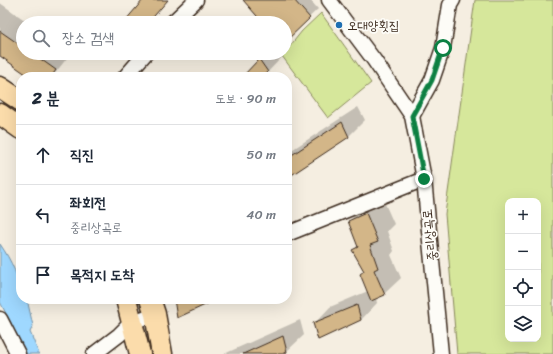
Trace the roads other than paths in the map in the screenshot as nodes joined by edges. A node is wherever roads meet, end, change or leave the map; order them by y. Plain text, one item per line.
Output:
1 (196, 0) edge
2 (329, 0) edge
3 (453, 0) edge
4 (179, 16) edge
5 (140, 60) edge
6 (129, 72) edge
7 (0, 86) edge
8 (16, 97) edge
9 (0, 114) edge
10 (412, 116) junction
11 (16, 125) edge
12 (424, 179) junction
13 (292, 232) edge
14 (126, 304) edge
15 (152, 306) edge
16 (0, 319) edge
17 (126, 329) junction
18 (162, 351) edge
19 (139, 352) edge
20 (18, 354) edge
21 (94, 354) edge
22 (441, 354) edge

1 - 4 street
2 - 10 street, 중리상곡로
3 - 10 street
5 - 6 street
7 - 8 highway
9 - 11 highway
10 - 12 street, 중리상곡로
12 - 13 street
12 - 22 street, 중리상곡로
14 - 17 highway
15 - 17 street
15 - 18 highway
16 - 20 street
17 - 19 highway
17 - 21 street

